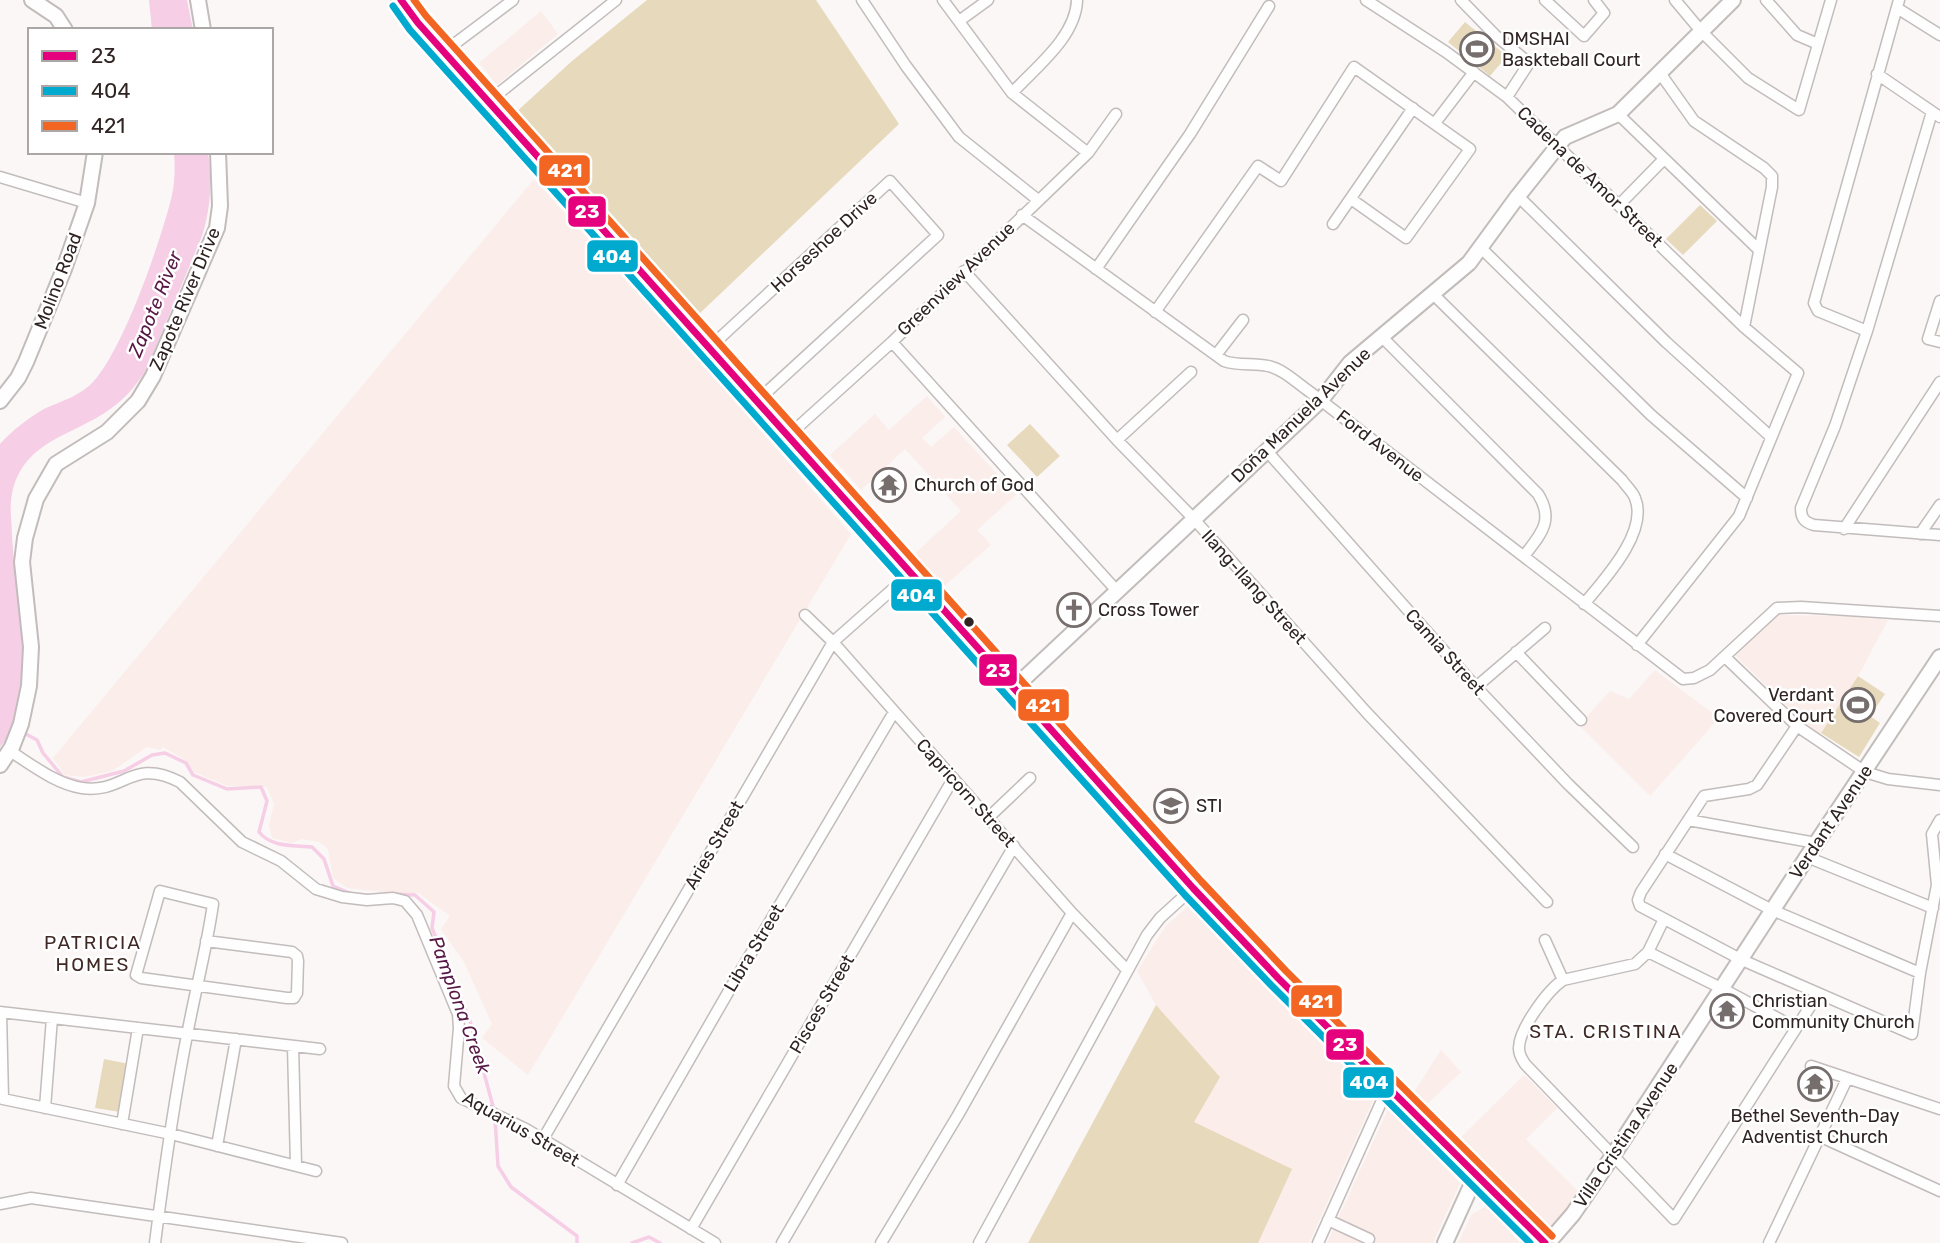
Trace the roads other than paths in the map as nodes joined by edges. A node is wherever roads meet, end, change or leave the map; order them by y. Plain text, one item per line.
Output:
1 (32, 0) edge
2 (198, 0) edge
3 (401, 0) edge
4 (513, 0) edge
5 (616, 0) edge
6 (862, 0) edge
7 (943, 0) edge
8 (988, 0) edge
9 (1077, 0) edge
10 (1366, 0) edge
11 (1461, 0) edge
12 (1545, 0) edge
13 (1594, 0) edge
14 (1675, 0) edge
15 (1733, 0) edge
16 (1766, 0) edge
17 (1831, 0) edge
18 (1898, 4) edge
19 (1269, 6) dead end
20 (959, 21) junction
21 (64, 28) edge
22 (203, 28) edge
23 (1701, 31) junction
24 (1940, 36) edge
25 (1818, 44) junction
26 (445, 51) junction
27 (1474, 72) junction
28 (1660, 73) junction
29 (1877, 74) junction
30 (1012, 93) junction
31 (1507, 97) junction
32 (489, 102) junction
33 (1413, 108) junction
34 (1116, 114) dead end
35 (1618, 114) junction
36 (1936, 114) edge
37 (1435, 123) junction
38 (1557, 145) junction
39 (1088, 153) junction
40 (95, 154) edge
41 (218, 154) edge
42 (1664, 159) junction
43 (0, 177) edge
44 (1518, 196) junction
45 (1351, 199) junction
46 (1038, 200) junction
47 (87, 203) junction
48 (1619, 205) junction
49 (1022, 215) junction
50 (1333, 224) dead end
51 (1481, 248) junction
52 (1759, 250) junction
53 (1096, 268) junction
54 (964, 271) junction
55 (1434, 295) junction
56 (1940, 301) edge
57 (1155, 312) junction
58 (1243, 320) dead end
59 (1744, 327) junction
60 (1867, 331) junction
61 (1382, 337) junction
62 (891, 342) junction
63 (1940, 342) edge
64 (709, 348) junction
65 (1216, 355) junction
66 (1191, 372) dead end
67 (1940, 382) edge
68 (1321, 400) junction
69 (0, 401) edge
70 (757, 401) junction
71 (788, 436) junction
72 (1771, 438) junction
73 (1117, 440) junction
74 (1266, 450) junction
75 (1746, 498) junction
76 (1940, 505) edge
77 (1193, 518) junction
78 (1844, 529) junction
79 (1920, 534) junction
80 (1940, 536) edge
81 (1524, 556) junction
82 (912, 572) junction
83 (1117, 591) junction
84 (1584, 604) junction
85 (805, 615) dead end
86 (1940, 616) edge
87 (1545, 628) dead end
88 (832, 642) junction
89 (1637, 645) junction
90 (1516, 652) junction
91 (1726, 657) junction
92 (1940, 657) edge
93 (1476, 687) junction
94 (1014, 688) junction
95 (894, 712) junction
96 (1581, 720) dead end
97 (1797, 726) junction
98 (11, 749) junction
99 (0, 765) edge
100 (1865, 772) junction
101 (1030, 778) dead end
102 (953, 779) junction
103 (1940, 785) edge
104 (988, 818) junction
105 (1688, 820) junction
106 (1940, 820) edge
107 (1816, 843) junction
108 (1014, 846) junction
109 (1633, 847) dead end
110 (1665, 854) junction
111 (1807, 857) junction
112 (1194, 888) junction
113 (1547, 902) dead end
114 (1933, 908) junction
115 (1772, 910) junction
116 (1072, 912) junction
117 (1664, 919) junction
118 (1545, 940) dead end
119 (206, 941) junction
120 (1648, 952) junction
121 (1742, 960) junction
122 (1128, 970) junction
123 (1920, 972) junction
124 (1563, 980) junction
125 (197, 987) junction
126 (1723, 989) junction
127 (1818, 994) junction
128 (1, 1012) edge
129 (52, 1018) junction
130 (138, 1028) junction
131 (1796, 1028) junction
132 (187, 1034) junction
133 (236, 1039) junction
134 (293, 1046) junction
135 (320, 1049) dead end
136 (1811, 1066) dead end
137 (1847, 1079) junction
138 (1388, 1087) junction
139 (45, 1108) junction
140 (1940, 1109) edge
141 (122, 1124) junction
142 (172, 1134) junction
143 (1819, 1136) junction
144 (543, 1139) junction
145 (217, 1146) junction
146 (1612, 1157) junction
147 (296, 1165) junction
148 (316, 1171) dead end
149 (1476, 1175) junction
150 (617, 1185) junction
151 (1940, 1191) edge
152 (0, 1204) edge
153 (158, 1217) junction
154 (1328, 1220) junction
155 (691, 1229) junction
156 (1369, 1239) dead end
157 (155, 1243) edge
158 (342, 1243) edge
159 (715, 1243) edge
160 (782, 1243) edge
161 (881, 1243) edge
162 (979, 1243) edge
163 (1318, 1243) edge
164 (1445, 1243) edge
165 (1546, 1243) edge
166 (1769, 1243) edge

1 - 21 street
2 - 22 street
3 - 26 highway
4 - 26 street
5 - 32 street
6 - 46 street
7 - 20 street
8 - 20 street
9 - 30 street
10 - 27 street, Cadena de Amor Street
11 - 31 street
12 - 13 street
14 - 23 street
15 - 23 street, Doña Manuela Avenue
16 - 25 street
17 - 25 street
18 - 24 street
18 - 29 street
19 - 53 street
20 - 30 street
23 - 25 street
23 - 28 street, Doña Manuela Avenue
26 - 32 highway
27 - 31 street, Cadena de Amor Street
27 - 37 street
28 - 35 street, Doña Manuela Avenue
28 - 52 street
29 - 36 street
29 - 60 street
30 - 39 street
31 - 38 street, Cadena de Amor Street
32 - 64 highway
33 - 37 street
33 - 45 street
33 - 57 street
34 - 39 street, Greenview Avenue
35 - 38 street, Doña Manuela Avenue
35 - 42 street
36 - 60 street
37 - 45 street
38 - 44 street, Doña Manuela Avenue
38 - 48 street, Cadena de Amor Street
39 - 46 street, Greenview Avenue
40 - 47 street, Molino Road
41 - 98 street, Zapote River Drive
42 - 48 street
42 - 52 street
43 - 47 street
44 - 51 street, Doña Manuela Avenue
44 - 72 street
45 - 50 street
46 - 49 street, Greenview Avenue
47 - 69 street, Molino Road
48 - 59 street, Cadena de Amor Street
49 - 53 street, Ford Avenue
49 - 54 street, Greenview Avenue
51 - 55 street, Doña Manuela Avenue
51 - 75 street
52 - 59 street
53 - 57 street, Ford Avenue
54 - 62 street, Greenview Avenue
54 - 73 street, Ilang-Ilang Street
55 - 61 street, Doña Manuela Avenue
55 - 84 street
56 - 63 street
57 - 65 street, Ford Avenue
58 - 65 street
59 - 72 street, Cadena de Amor Street
60 - 78 street
61 - 68 street, Doña Manuela Avenue
61 - 81 street
62 - 71 street, Greenview Avenue
62 - 83 street
64 - 70 highway
64 - 70 street, Horseshoe Drive
65 - 68 street, Ford Avenue
66 - 73 street
67 - 78 street
68 - 74 street, Doña Manuela Avenue
68 - 81 street, Ford Avenue
70 - 71 highway
71 - 82 highway
72 - 75 street
73 - 77 street, Ilang-Ilang Street
74 - 77 street, Doña Manuela Avenue
74 - 93 street, Camia Street
75 - 89 street
76 - 79 street
77 - 83 street, Doña Manuela Avenue
77 - 113 street, Ilang-Ilang Street
78 - 79 street
79 - 80 street
81 - 84 street, Ford Avenue
82 - 88 street, Aries Street
82 - 94 highway
83 - 94 street, Doña Manuela Avenue
84 - 89 street, Ford Avenue
85 - 88 street, Capricorn Street
86 - 91 street, Ford Avenue
87 - 90 street
88 - 95 street, Capricorn Street
88 - 144 street, Aries Street
89 - 91 street, Ford Avenue
90 - 93 street
90 - 96 street
91 - 97 street
92 - 100 street, Verdant Avenue
93 - 109 street, Camia Street
94 - 112 highway
95 - 102 street, Capricorn Street
95 - 150 street, Libra Street
97 - 100 street
97 - 105 street
98 - 99 street, Zapote River Drive
98 - 144 street, Aquarius Street
100 - 103 street
100 - 107 street, Verdant Avenue
101 - 104 street
102 - 104 street, Capricorn Street
102 - 155 street, Pisces Street
104 - 108 street, Capricorn Street
105 - 107 street
105 - 110 street
106 - 114 street
107 - 111 street, Verdant Avenue
108 - 116 street, Capricorn Street
108 - 160 street
110 - 115 street
110 - 117 street
111 - 114 street
111 - 115 street, Verdant Avenue
112 - 122 street
112 - 138 highway
114 - 123 street
115 - 121 street, Verdant Avenue
115 - 123 street
116 - 122 street, Capricorn Street
116 - 161 street
117 - 120 street
117 - 121 street
118 - 124 street
119 - 125 street
119 - 125 street
119 - 125 street
120 - 124 street
120 - 126 street
121 - 126 street, Verdant Avenue
121 - 127 street
122 - 162 street
123 - 127 street
124 - 146 street
125 - 132 street
126 - 131 street
126 - 146 street, Villa Cristina Avenue
127 - 131 street
128 - 129 street
128 - 139 street
129 - 130 street
129 - 139 street
130 - 132 street
130 - 141 street
131 - 146 street
132 - 133 street
132 - 142 street
133 - 134 street
133 - 145 street
134 - 135 street
134 - 147 street
136 - 137 street
137 - 140 street
137 - 143 street
138 - 149 highway
138 - 154 street
139 - 141 street
141 - 142 street
142 - 145 street
142 - 153 street
143 - 151 street
143 - 166 street
144 - 150 street, Aquarius Street
145 - 147 street
146 - 165 street, Villa Cristina Avenue
147 - 148 street
149 - 164 street
149 - 165 highway
150 - 155 street, Aquarius Street
152 - 153 street
153 - 157 street
153 - 158 street
154 - 156 street
154 - 163 street
155 - 159 street, Aquarius Street

